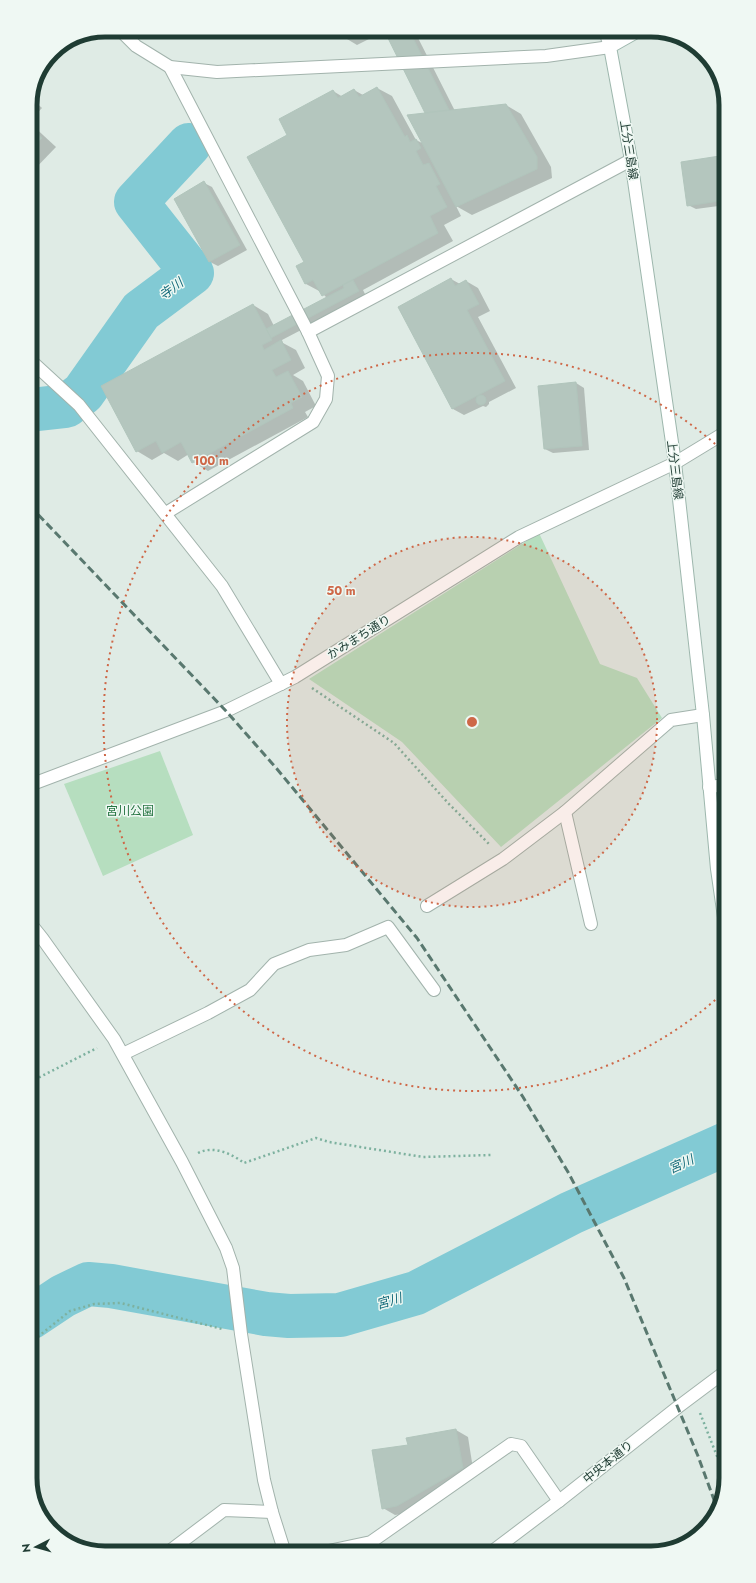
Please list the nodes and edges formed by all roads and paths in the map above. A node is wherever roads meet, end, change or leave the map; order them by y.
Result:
1 (127, 37) edge
2 (608, 37) edge
3 (627, 37) edge
4 (610, 46) junction
5 (170, 67) junction
6 (631, 160) junction
7 (308, 332) junction
8 (37, 366) edge
9 (719, 436) edge
10 (675, 463) junction
11 (166, 513) junction
12 (295, 677) junction
13 (281, 684) junction
14 (702, 715) junction
15 (37, 782) edge
16 (719, 786) edge
17 (709, 787) junction
18 (565, 812) junction
19 (502, 859) junction
20 (719, 883) edge
21 (427, 906) dead end
22 (591, 924) dead end
23 (37, 932) edge
24 (434, 990) dead end
25 (114, 1040) junction
26 (123, 1054) junction
27 (37, 1078) edge
28 (491, 1155) dead end
29 (182, 1162) junction
30 (241, 1334) junction
31 (37, 1337) edge
32 (719, 1376) edge
33 (693, 1395) junction
34 (719, 1461) edge
35 (559, 1502) junction
36 (272, 1512) junction
37 (176, 1546) edge
38 (283, 1546) edge
39 (352, 1546) edge
40 (499, 1546) edge

1 - 5 street
2 - 4 street, 上分三島線
3 - 4 street
4 - 5 street
4 - 6 street, 上分三島線
5 - 7 street
6 - 7 street
6 - 10 street, 上分三島線
7 - 11 street
8 - 11 street
9 - 10 street, かみまち通り
10 - 12 street, かみまち通り
10 - 14 street, 上分三島線
11 - 13 street
12 - 13 street, かみまち通り
12 - 19 path
13 - 15 street, かみまち通り
14 - 17 street, 上分三島線
14 - 18 street
16 - 17 street
17 - 20 street, 上分三島線
18 - 19 street
18 - 22 street
19 - 21 street
23 - 25 street
24 - 26 street
25 - 26 street
25 - 27 path
26 - 29 street
28 - 29 path
29 - 30 street
30 - 31 path
30 - 36 street
32 - 33 street, 中央本通り
33 - 34 path
33 - 35 street, 中央本通り
35 - 39 street
35 - 40 street, 中央本通り
36 - 37 street
36 - 38 street

